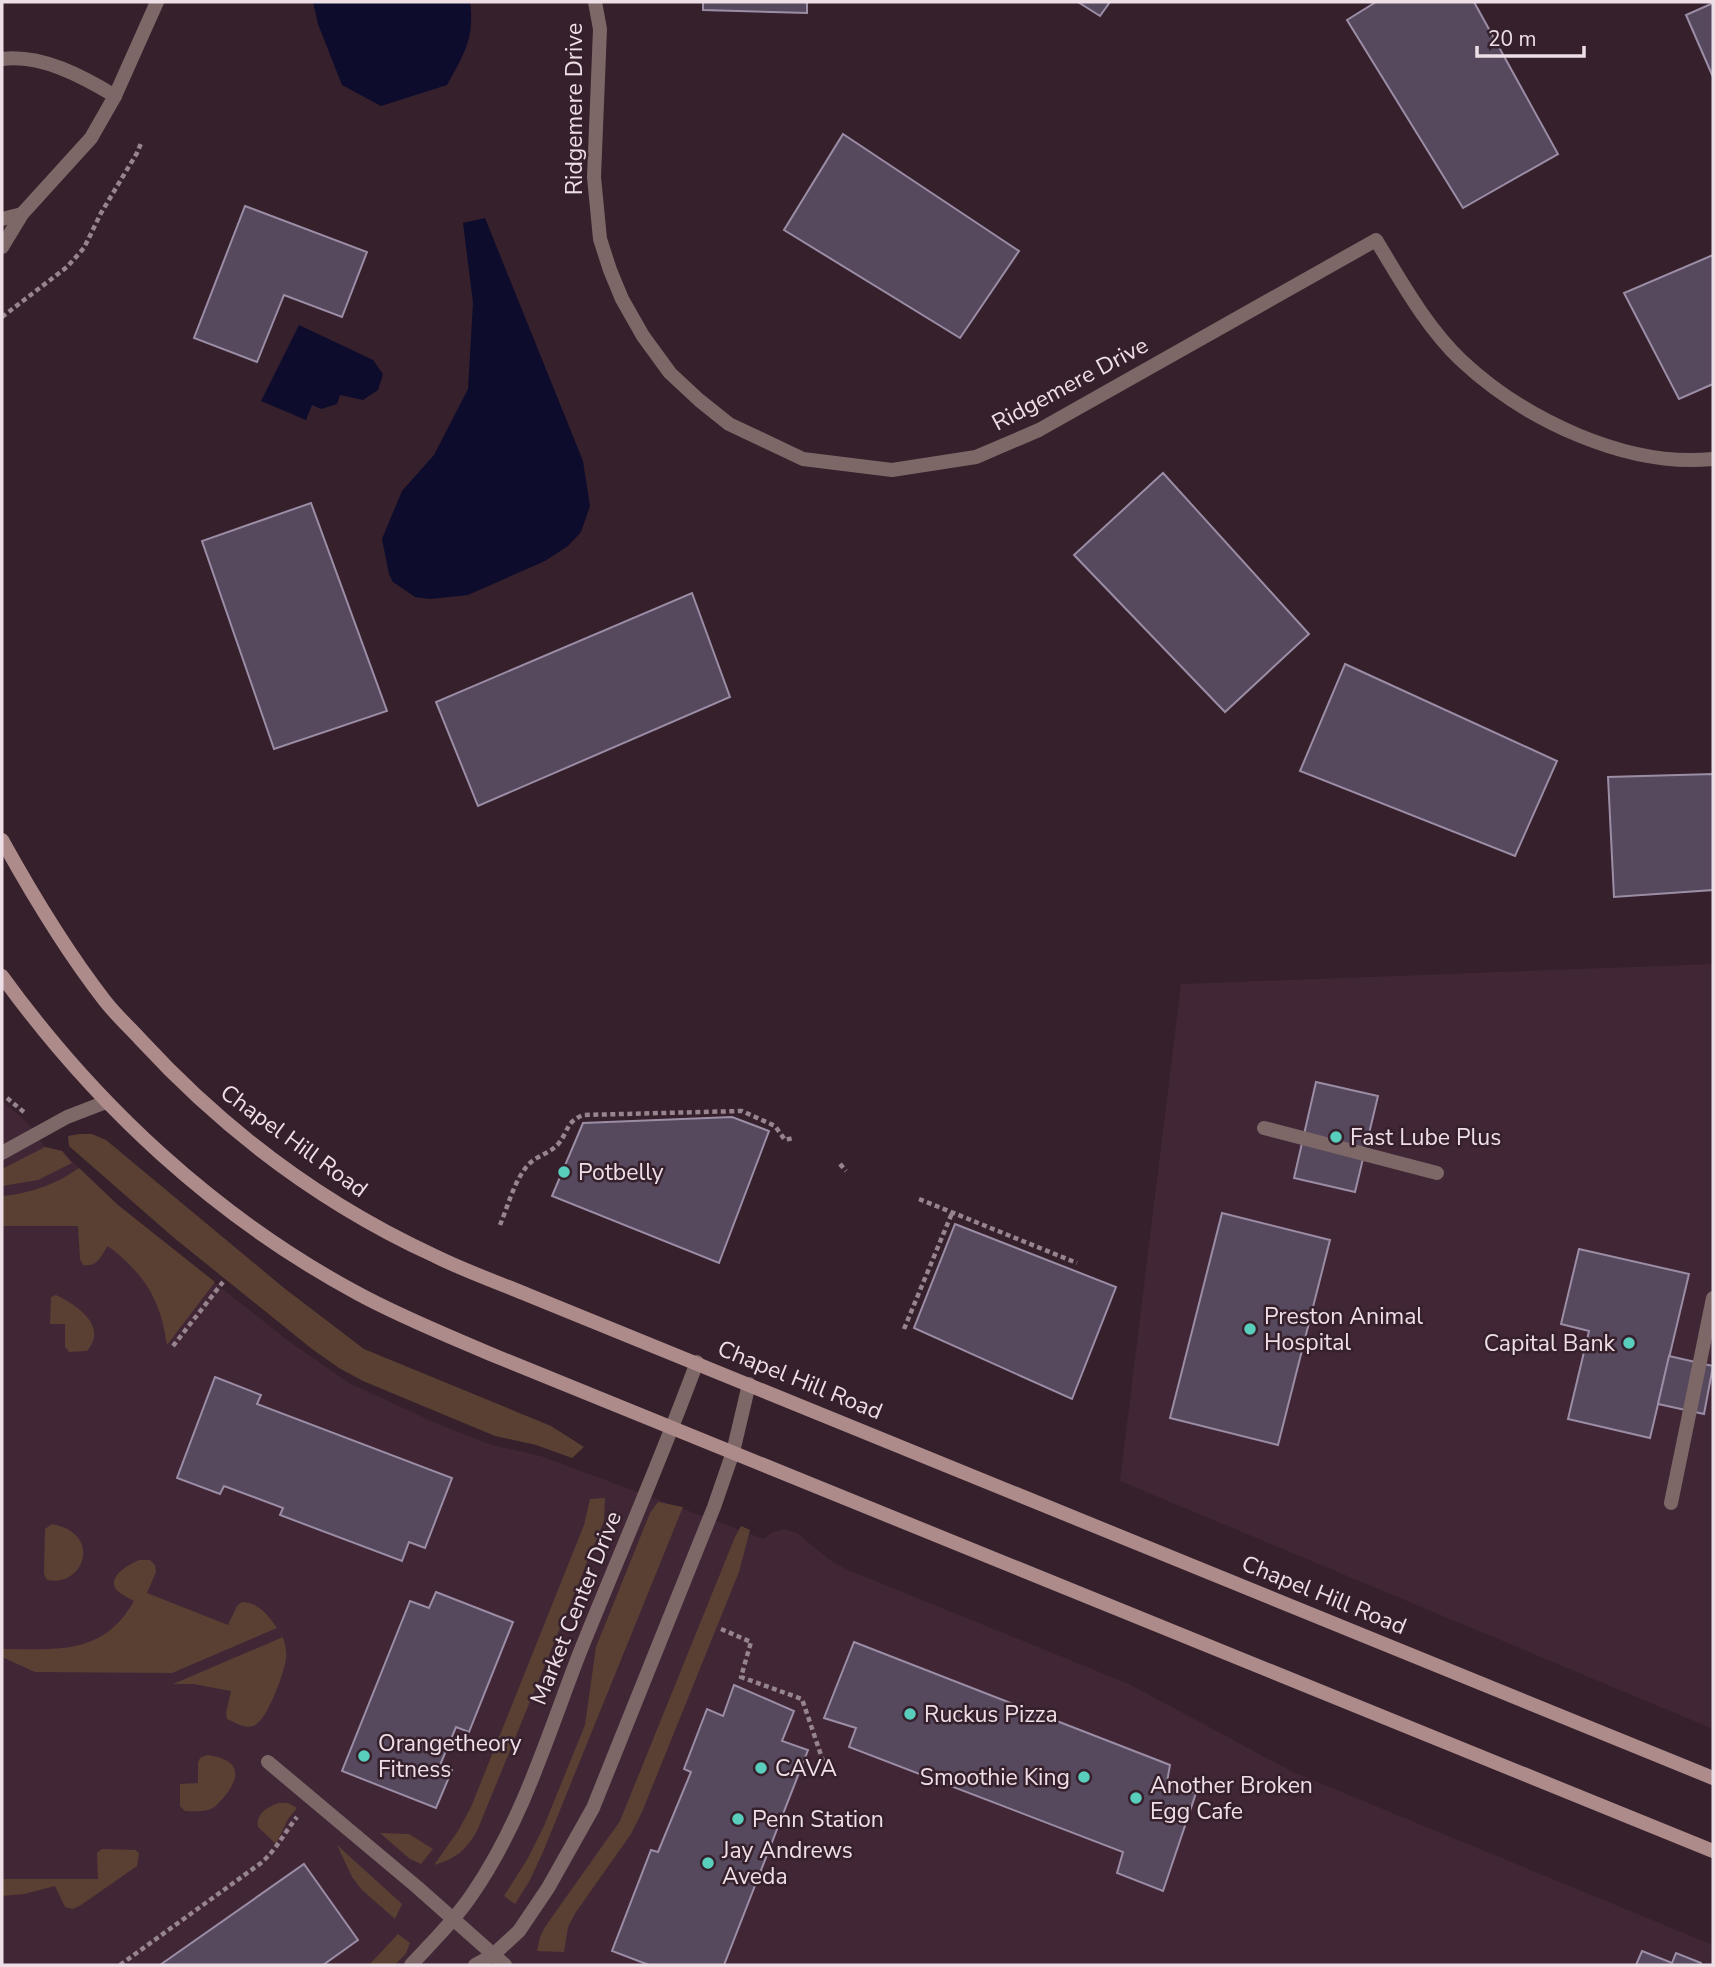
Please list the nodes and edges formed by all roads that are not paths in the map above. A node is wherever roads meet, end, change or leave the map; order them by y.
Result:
1 (157, 2) edge
2 (595, 2) edge
3 (2, 59) edge
4 (115, 96) junction
5 (22, 214) junction
6 (2, 219) edge
7 (2, 247) edge
8 (1713, 459) edge
9 (2, 840) edge
10 (2, 976) edge
11 (106, 1102) junction
12 (1264, 1128) dead end
13 (2, 1153) edge
14 (1437, 1173) dead end
15 (1713, 1298) edge
16 (697, 1363) junction
17 (749, 1384) junction
18 (673, 1427) junction
19 (733, 1452) junction
20 (1671, 1503) dead end
21 (268, 1762) dead end
22 (1713, 1778) edge
23 (1713, 1851) edge
24 (453, 1919) junction
25 (493, 1955) junction
26 (411, 1965) edge
27 (475, 1965) edge
28 (505, 1965) edge

1 - 4 street
2 - 8 street, Ridgemere Drive
3 - 4 street
4 - 5 street
5 - 6 street
5 - 7 street
9 - 16 main road, Chapel Hill Road
10 - 11 main road
11 - 13 street
11 - 18 main road
12 - 14 street
15 - 20 street
16 - 17 main road, Chapel Hill Road
16 - 18 street, Market Center Drive
17 - 19 street
17 - 22 main road, Chapel Hill Road
18 - 19 main road
18 - 24 street, Market Center Drive
19 - 23 main road
19 - 25 street
21 - 24 street
24 - 25 street
24 - 26 street, Market Center Drive
25 - 27 street
25 - 28 street

